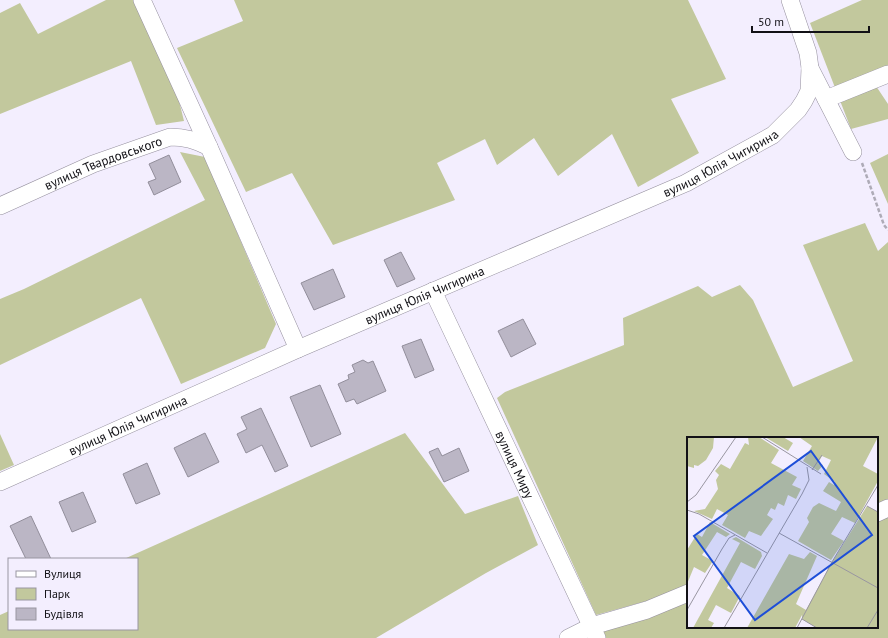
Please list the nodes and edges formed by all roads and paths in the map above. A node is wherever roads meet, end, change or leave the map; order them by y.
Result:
1 (142, 0) edge
2 (790, 0) edge
3 (810, 68) junction
4 (888, 74) edge
5 (826, 99) junction
6 (209, 147) junction
7 (854, 152) joint
8 (0, 206) edge
9 (888, 230) edge
10 (433, 291) junction
11 (298, 349) junction
12 (0, 482) edge
13 (888, 508) edge
14 (878, 513) edge
15 (687, 593) edge
16 (594, 632) edge
17 (568, 638) edge

1 - 6 street
2 - 3 street
3 - 5 street
3 - 10 street, вулиця Юлія Чигирина
4 - 5 street
5 - 7 street
6 - 8 street, вулиця Твардовського
6 - 11 street
7 - 9 path
10 - 11 street, вулиця Юлія Чигирина
10 - 16 street, вулиця Миру
11 - 12 street, вулиця Юлія Чигирина
13 - 14 street
15 - 16 street
16 - 17 street

